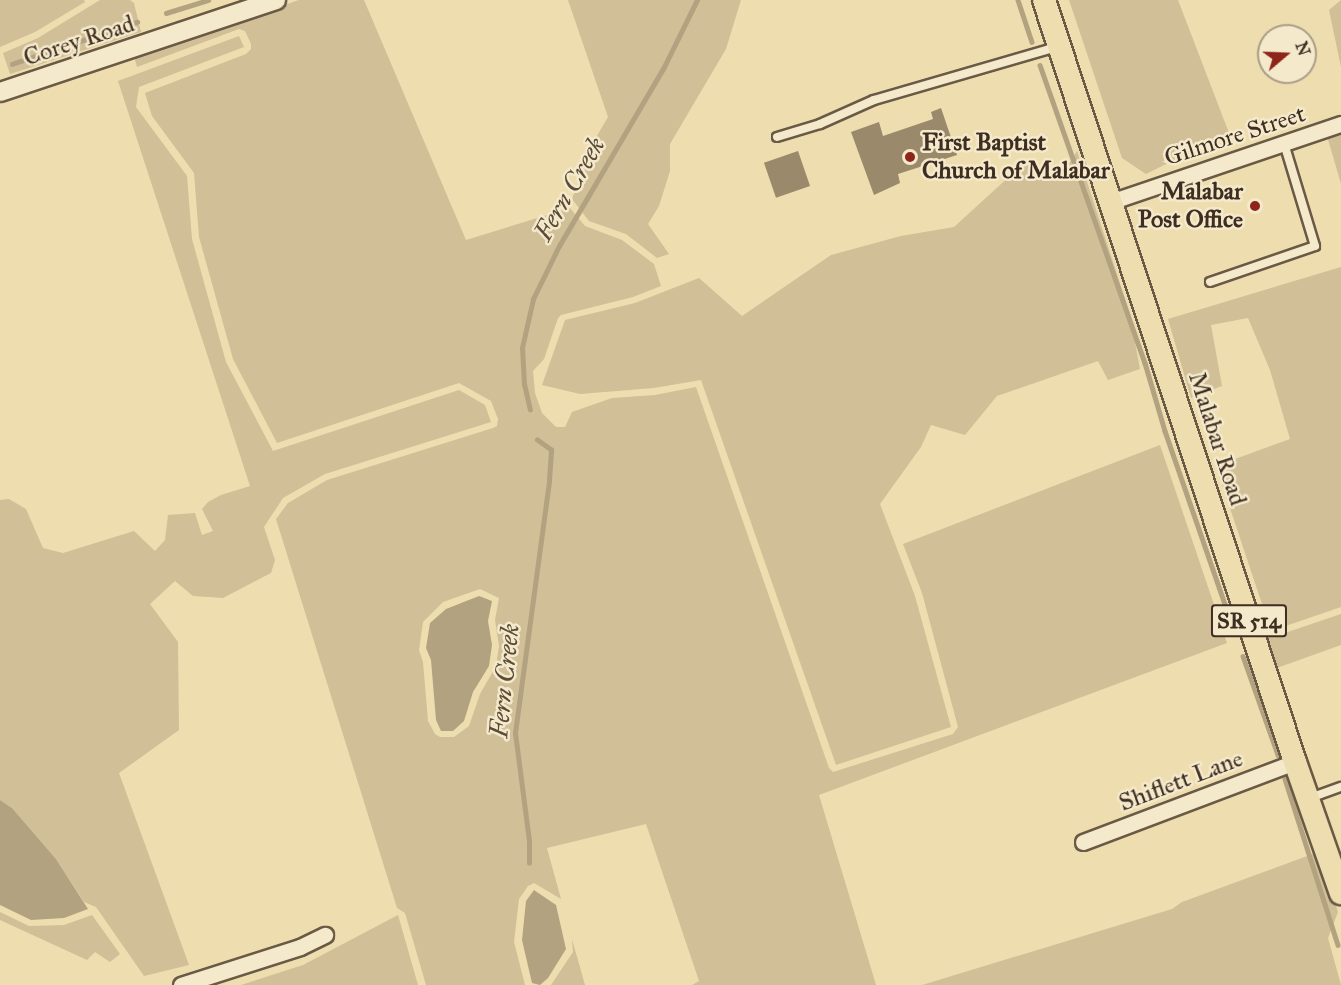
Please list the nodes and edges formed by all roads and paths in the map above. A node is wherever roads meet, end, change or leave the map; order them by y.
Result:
1 (276, 0) edge
2 (1044, 0) edge
3 (1059, 46) junction
4 (0, 92) edge
5 (1341, 124) edge
6 (777, 137) dead end
7 (1284, 143) junction
8 (1110, 202) junction
9 (1210, 282) dead end
10 (1295, 762) junction
11 (1341, 787) edge
12 (1308, 798) junction
13 (1083, 842) dead end
14 (1341, 893) edge
15 (325, 935) dead end
16 (182, 985) edge

1 - 4 street, Corey Road
2 - 3 main road, Malabar Road / SR 514
3 - 6 lane
3 - 8 main road, Malabar Road / SR 514
5 - 7 street, Gilmore Street
7 - 8 street, Gilmore Street
7 - 9 lane
8 - 10 main road, Malabar Road / SR 514
10 - 12 main road, Malabar Road / SR 514
10 - 13 street, Shiflett Lane
11 - 12 lane
12 - 14 main road, Malabar Road / SR 514
15 - 16 street

